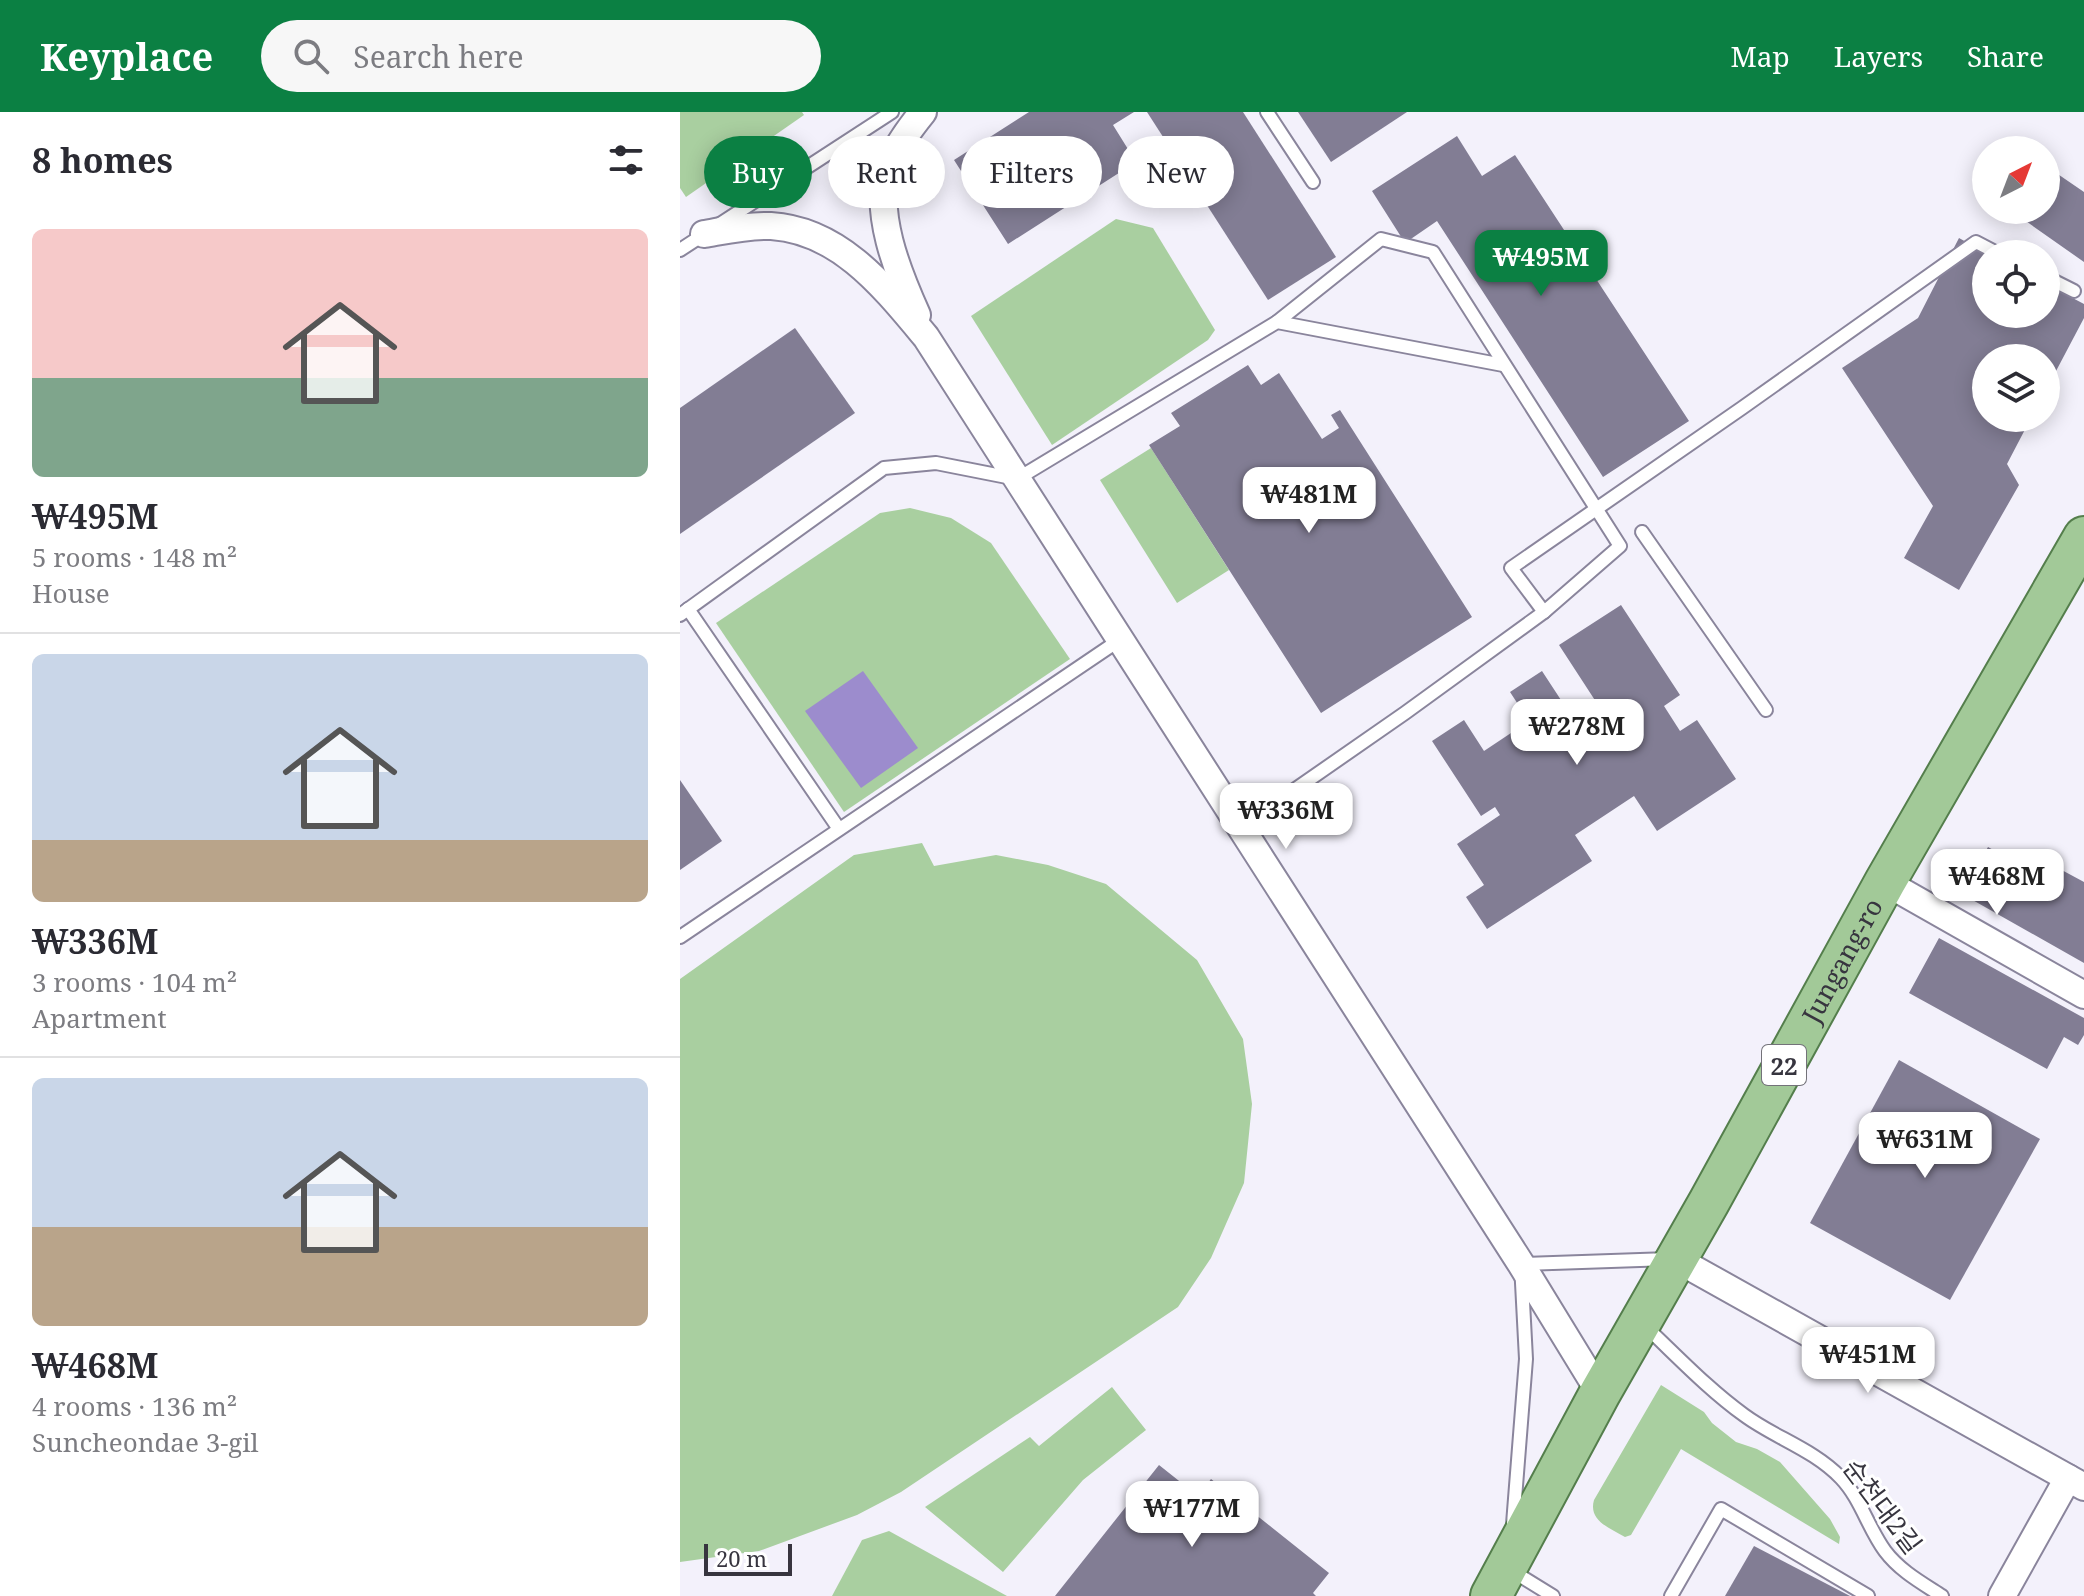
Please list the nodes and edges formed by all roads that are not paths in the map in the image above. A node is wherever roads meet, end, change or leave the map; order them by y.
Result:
1 (892, 112) edge
2 (923, 112) edge
3 (1267, 112) edge
4 (1313, 182) dead end
5 (704, 234) junction
6 (1972, 245) edge
7 (680, 250) edge
8 (2060, 284) edge
9 (2074, 291) dead end
10 (1277, 322) junction
11 (926, 337) junction
12 (1503, 365) junction
13 (1017, 479) junction
14 (1594, 509) junction
15 (1642, 532) dead end
16 (2084, 537) edge
17 (684, 612) edge
18 (1544, 612) junction
19 (1121, 639) junction
20 (1766, 710) dead end
21 (1241, 827) junction
22 (839, 829) junction
23 (1885, 882) junction
24 (680, 937) edge
25 (2084, 995) edge
26 (1676, 1259) junction
27 (1521, 1264) junction
28 (1641, 1322) junction
29 (1600, 1393) junction
30 (2076, 1482) edge
31 (1503, 1574) edge
32 (1553, 1596) edge
33 (1671, 1596) edge
34 (1868, 1596) edge
35 (1942, 1596) edge
36 (2002, 1596) edge

1 - 5 lane
2 - 11 street
3 - 4 lane
5 - 7 lane
5 - 11 street
6 - 14 lane
8 - 9 lane
10 - 12 lane
10 - 12 lane
10 - 13 lane
11 - 13 street
12 - 14 lane
13 - 17 lane
13 - 19 street
14 - 18 lane
14 - 18 lane
15 - 20 lane
16 - 23 main road, Jungang-ro / 22
17 - 22 lane
18 - 21 lane
19 - 21 street
19 - 22 lane
21 - 27 street
22 - 24 lane
23 - 25 street
23 - 26 main road, Jungang-ro / 22
26 - 27 lane
26 - 28 main road, Jungang-ro / 22
26 - 30 street
27 - 29 street
27 - 31 lane
28 - 29 main road, Jungang-ro / 22
28 - 35 lane, 순천대2길
29 - 31 main road, Jungang-ro / 22
30 - 36 street
31 - 32 lane
33 - 34 lane

